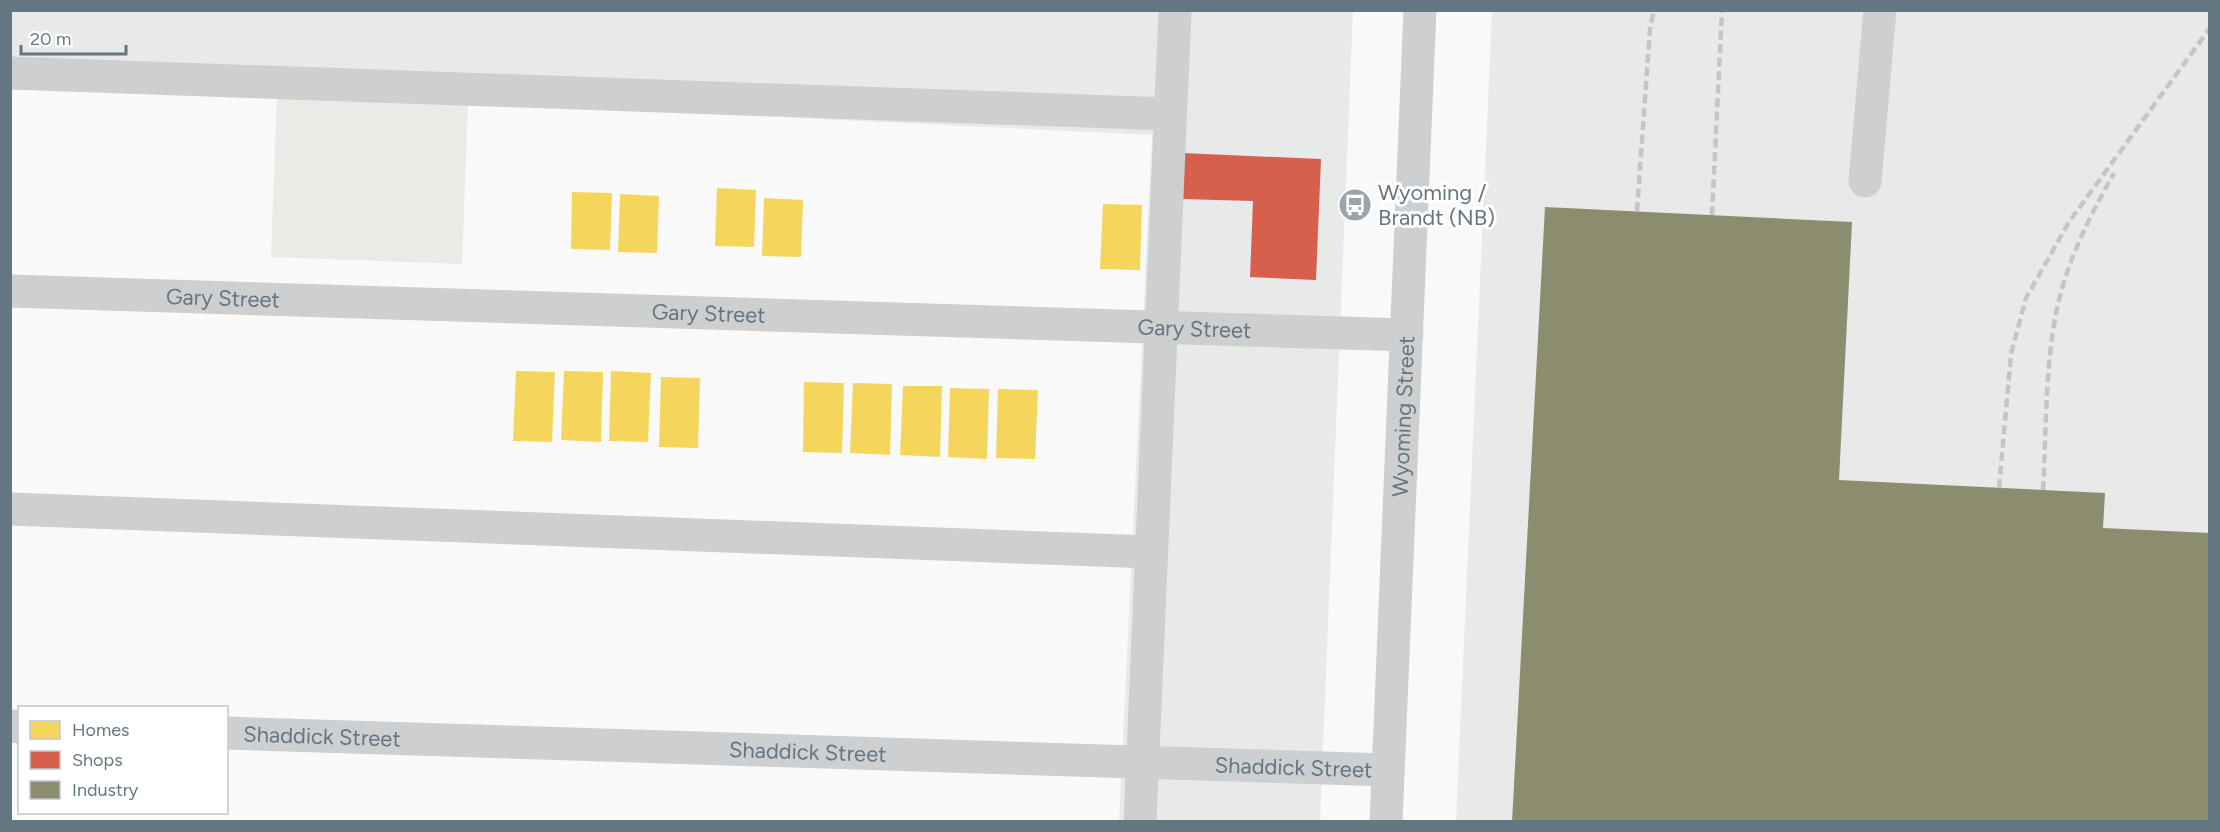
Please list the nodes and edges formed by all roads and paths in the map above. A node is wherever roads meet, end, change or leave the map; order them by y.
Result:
1 (1175, 10) edge
2 (1420, 10) edge
3 (1880, 10) edge
4 (10, 73) edge
5 (1170, 114) junction
6 (1865, 181) dead end
7 (10, 291) edge
8 (1160, 327) junction
9 (1407, 336) junction
10 (10, 509) edge
11 (1151, 552) junction
12 (228, 733) edge
13 (1143, 762) junction
14 (1388, 770) junction
15 (1140, 822) edge
16 (1386, 822) edge

1 - 5 street
2 - 9 street, Wyoming Street
3 - 6 street
4 - 5 street
5 - 8 street
7 - 8 street, Gary Street
8 - 9 street, Gary Street
8 - 11 street
9 - 14 street, Wyoming Street
10 - 11 street
11 - 13 street
12 - 13 street, Shaddick Street
13 - 14 street, Shaddick Street
13 - 15 street
14 - 16 street, Wyoming Street

